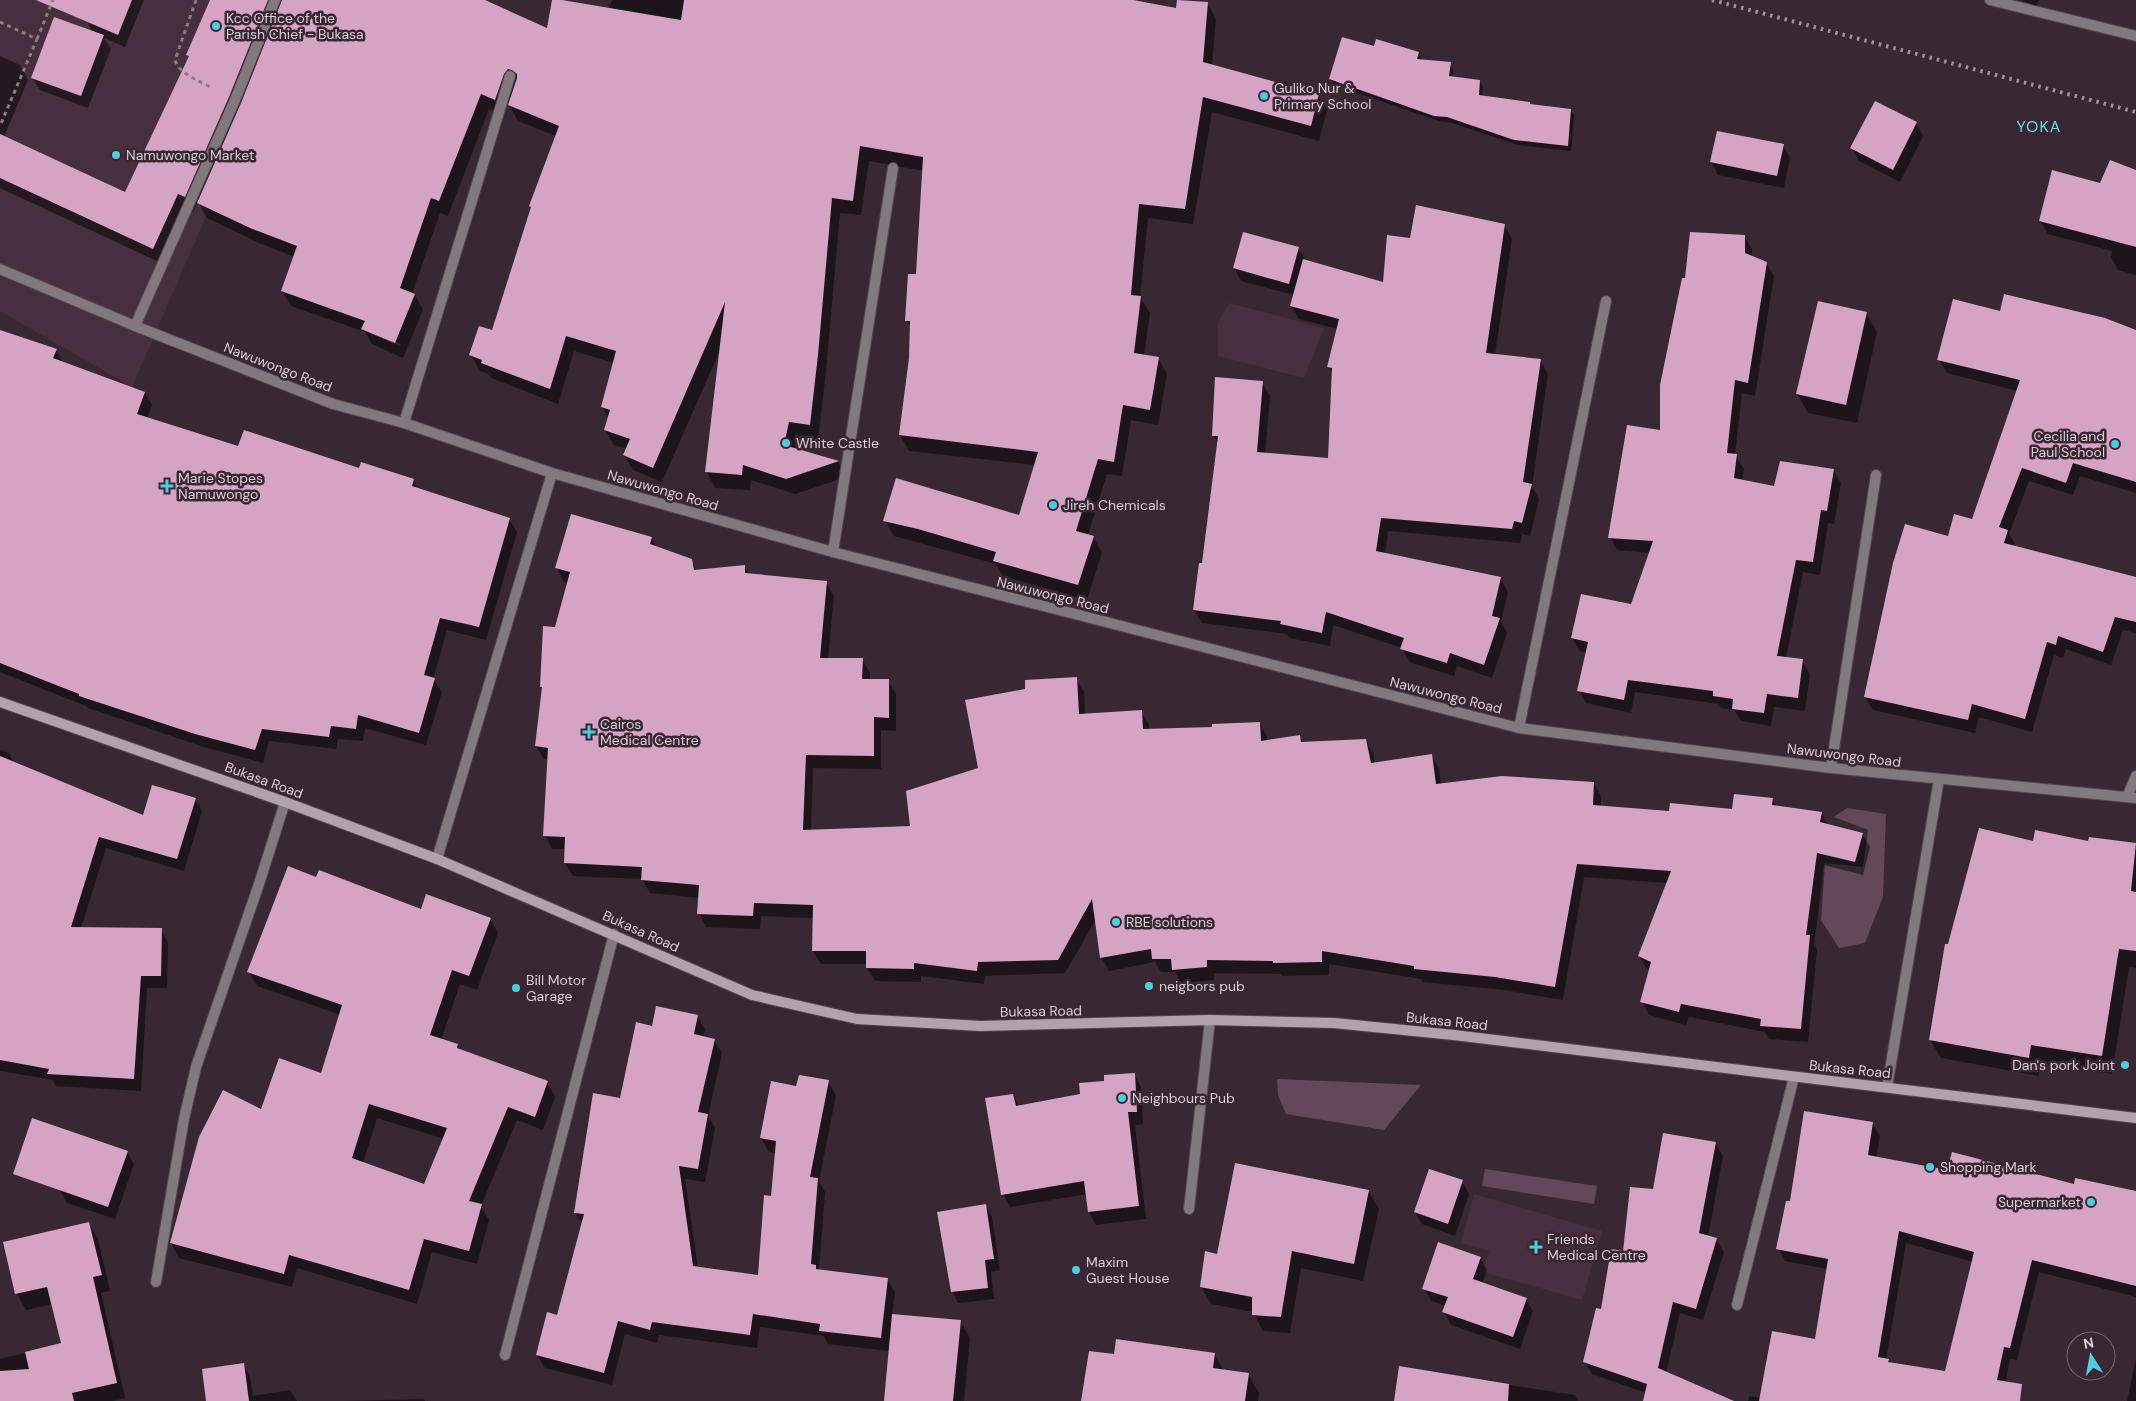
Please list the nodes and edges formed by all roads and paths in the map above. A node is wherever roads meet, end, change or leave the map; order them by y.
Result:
1 (52, 0) edge
2 (196, 0) edge
3 (275, 0) edge
4 (1990, 0) edge
5 (0, 22) edge
6 (2136, 36) edge
7 (37, 40) junction
8 (510, 76) dead end
9 (235, 100) junction
10 (0, 126) edge
11 (893, 168) dead end
12 (0, 269) edge
13 (1606, 301) dead end
14 (136, 326) junction
15 (404, 423) junction
16 (552, 473) junction
17 (1876, 474) dead end
18 (833, 552) junction
19 (0, 702) edge
20 (1519, 728) junction
21 (1831, 768) junction
22 (2136, 776) edge
23 (1939, 779) junction
24 (2132, 797) edge
25 (285, 802) junction
26 (437, 859) junction
27 (614, 934) junction
28 (1210, 1020) junction
29 (1794, 1077) junction
30 (1887, 1087) junction
31 (2136, 1118) edge
32 (1189, 1209) dead end
33 (156, 1282) dead end
34 (1737, 1304) dead end
35 (505, 1355) dead end

1 - 7 path
2 - 9 path
3 - 9 street
4 - 6 street
5 - 7 path
7 - 10 path
8 - 15 street
9 - 14 street
11 - 18 street
12 - 14 street, Nawuwongo Road
13 - 20 street
14 - 15 street, Nawuwongo Road
15 - 16 street, Nawuwongo Road
16 - 18 street, Nawuwongo Road
16 - 26 street
17 - 21 street
18 - 20 street, Nawuwongo Road
19 - 25 street, Bukasa Road
20 - 21 street, Nawuwongo Road
21 - 23 street, Nawuwongo Road
22 - 24 street
23 - 24 street, Nawuwongo Road
23 - 30 street
25 - 26 street, Bukasa Road
25 - 33 street
26 - 27 street, Bukasa Road
27 - 28 street, Bukasa Road
27 - 35 street
28 - 29 street, Bukasa Road
28 - 32 street
29 - 30 street, Bukasa Road
29 - 34 street
30 - 31 street, Bukasa Road

